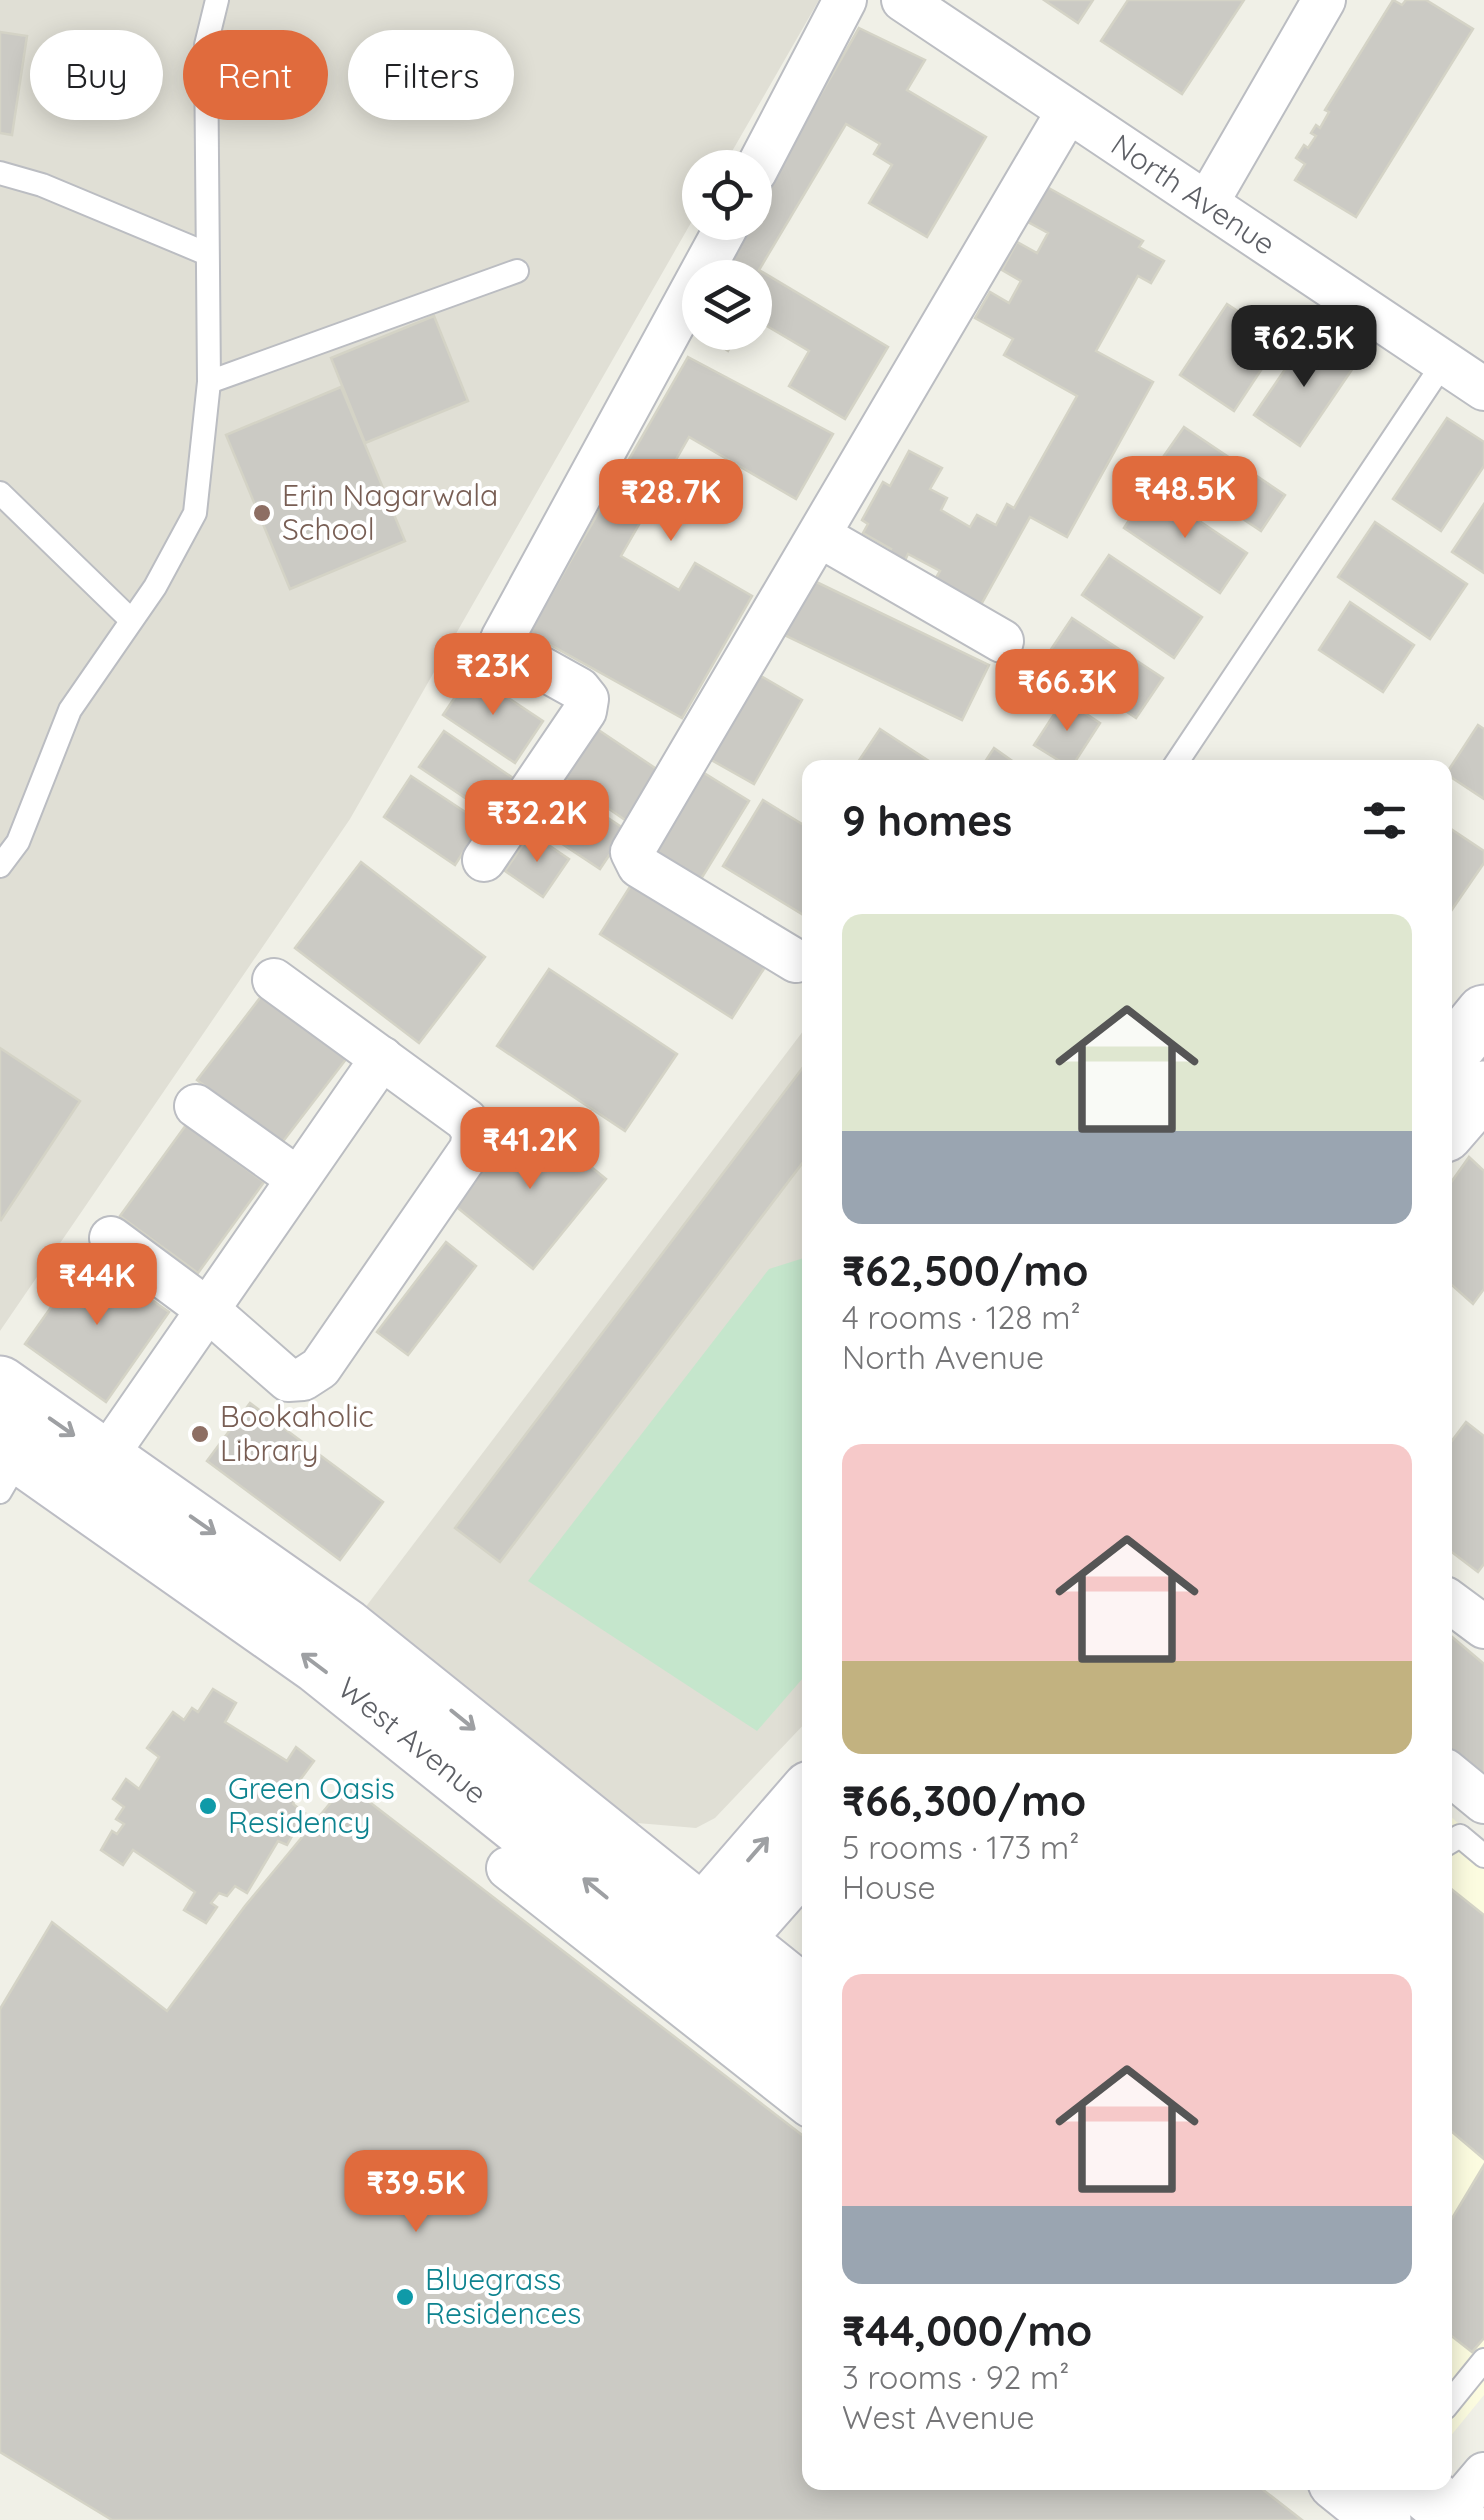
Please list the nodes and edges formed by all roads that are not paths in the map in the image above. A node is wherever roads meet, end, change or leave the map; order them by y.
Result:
1 (216, 0) edge
2 (845, 0) edge
3 (903, 0) edge
4 (1324, 0) edge
5 (1068, 111) junction
6 (767, 150) edge
7 (0, 173) edge
8 (1207, 204) junction
9 (719, 240) edge
10 (205, 254) junction
11 (517, 270) dead end
12 (1444, 362) junction
13 (209, 382) junction
14 (1484, 389) edge
15 (0, 493) edge
16 (820, 536) junction
17 (131, 620) junction
18 (1002, 642) dead end
19 (1178, 760) edge
20 (484, 860) dead end
21 (0, 866) edge
22 (796, 961) dead end
23 (274, 980) dead end
24 (1484, 1013) edge
25 (1452, 1053) edge
26 (382, 1058) junction
27 (1452, 1067) edge
28 (1484, 1088) edge
29 (196, 1106) dead end
30 (1452, 1126) edge
31 (296, 1178) junction
32 (111, 1238) dead end
33 (208, 1310) junction
34 (0, 1384) edge
35 (7, 1463) edge
36 (92, 1476) junction
37 (1452, 1603) edge
38 (1484, 1627) edge
39 (1452, 1776) edge
40 (802, 1801) edge
41 (1484, 1802) edge
42 (1452, 1841) edge
43 (1484, 1856) edge
44 (802, 1862) edge
45 (508, 1868) dead end
46 (704, 1944) junction
47 (787, 2038) edge
48 (802, 2082) edge
49 (1484, 2360) edge
50 (1452, 2399) edge
51 (1346, 2490) edge
52 (1383, 2520) edge

1 - 10 lane
2 - 6 street
3 - 5 street, North Avenue
4 - 8 street
5 - 8 street, North Avenue
5 - 16 street
7 - 10 lane
8 - 12 street, North Avenue
9 - 20 street
10 - 13 lane
11 - 13 lane
12 - 14 street, North Avenue
12 - 19 lane
13 - 17 lane
15 - 17 lane
16 - 18 street
16 - 22 street
17 - 21 lane
23 - 26 street
24 - 25 main road
26 - 31 street
26 - 33 street
27 - 28 street
28 - 30 main road
29 - 31 street
31 - 33 street
32 - 33 street
33 - 36 street
34 -> 36 main road, West Avenue
35 - 36 main road, West Avenue
36 - 46 main road, West Avenue
37 - 38 street
39 - 41 street
46 -> 40 main road
42 - 43 lane
44 - 46 main road
45 - 47 street
46 - 47 main road, West Avenue
47 - 48 street
49 - 50 lane
51 - 52 main road

